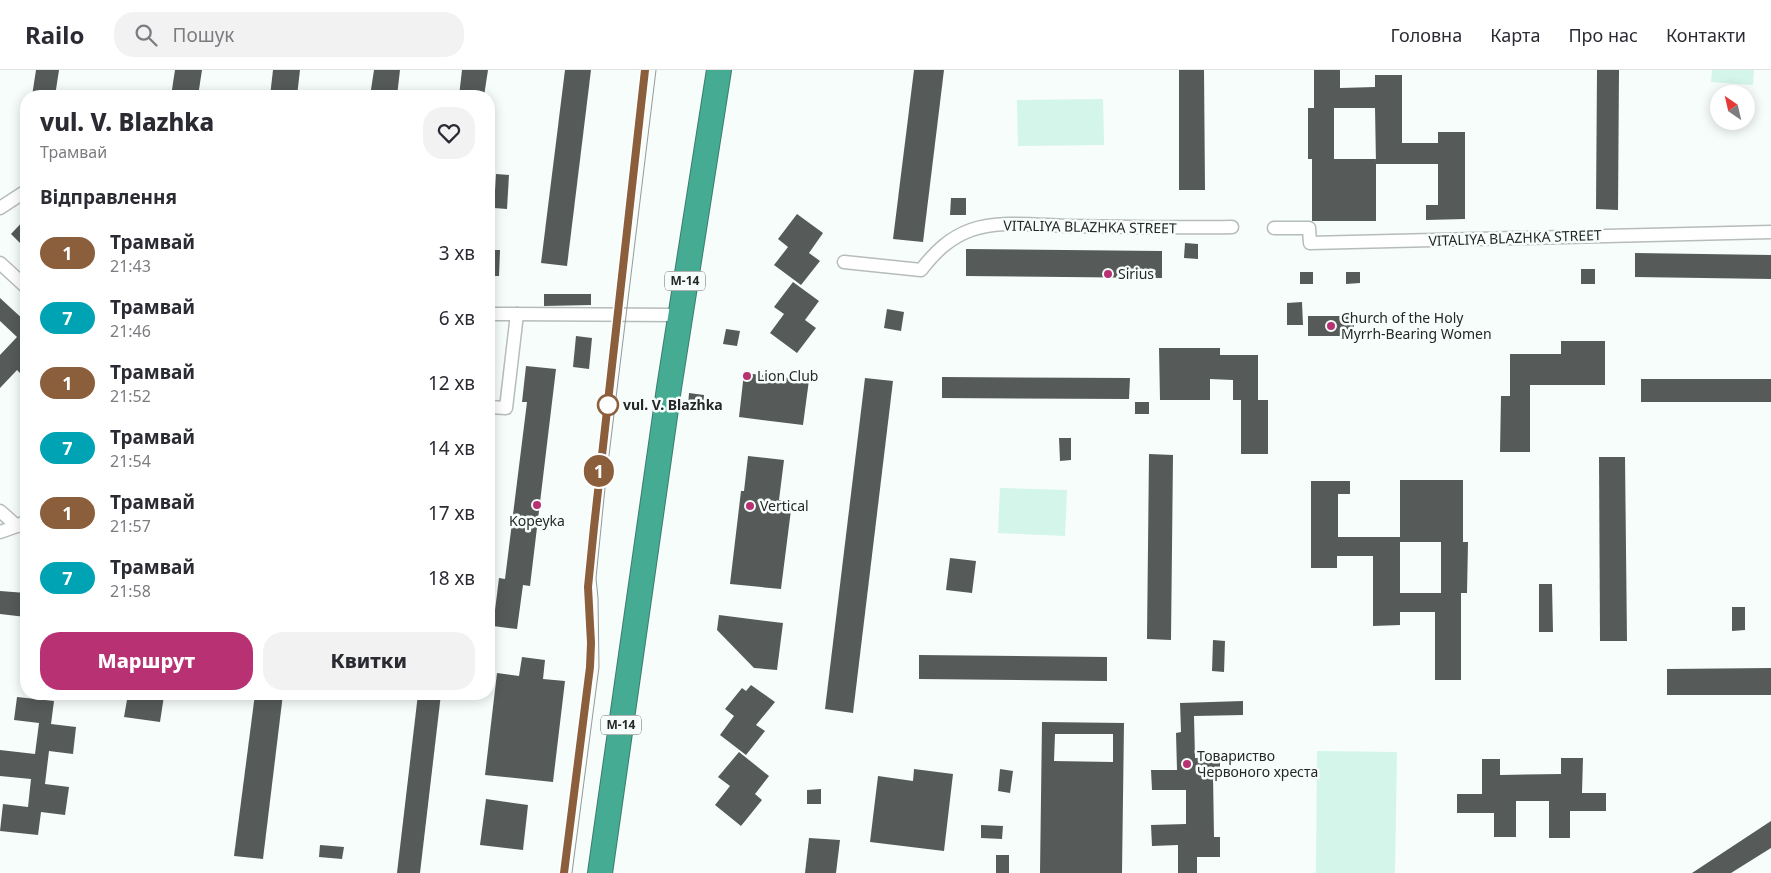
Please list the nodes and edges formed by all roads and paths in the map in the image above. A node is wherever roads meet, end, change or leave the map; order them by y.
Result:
1 (719, 70) edge
2 (20, 195) edge
3 (0, 208) edge
4 (1232, 227) dead end
5 (1274, 228) dead end
6 (1771, 232) edge
7 (844, 262) dead end
8 (0, 263) edge
9 (20, 281) edge
10 (495, 314) edge
11 (517, 314) junction
12 (680, 315) junction
13 (495, 407) edge
14 (0, 511) edge
15 (20, 522) edge
16 (20, 524) edge
17 (0, 532) edge
18 (600, 873) edge

1 - 12 highway, М-14
2 - 3 street
4 - 7 street, VITALIYA BLAZHKA STREET
5 - 6 street, VITALIYA BLAZHKA STREET
8 - 9 street
10 - 11 street
11 - 12 street
11 - 13 street
12 - 18 highway, М-14
14 - 15 street
16 - 17 street

